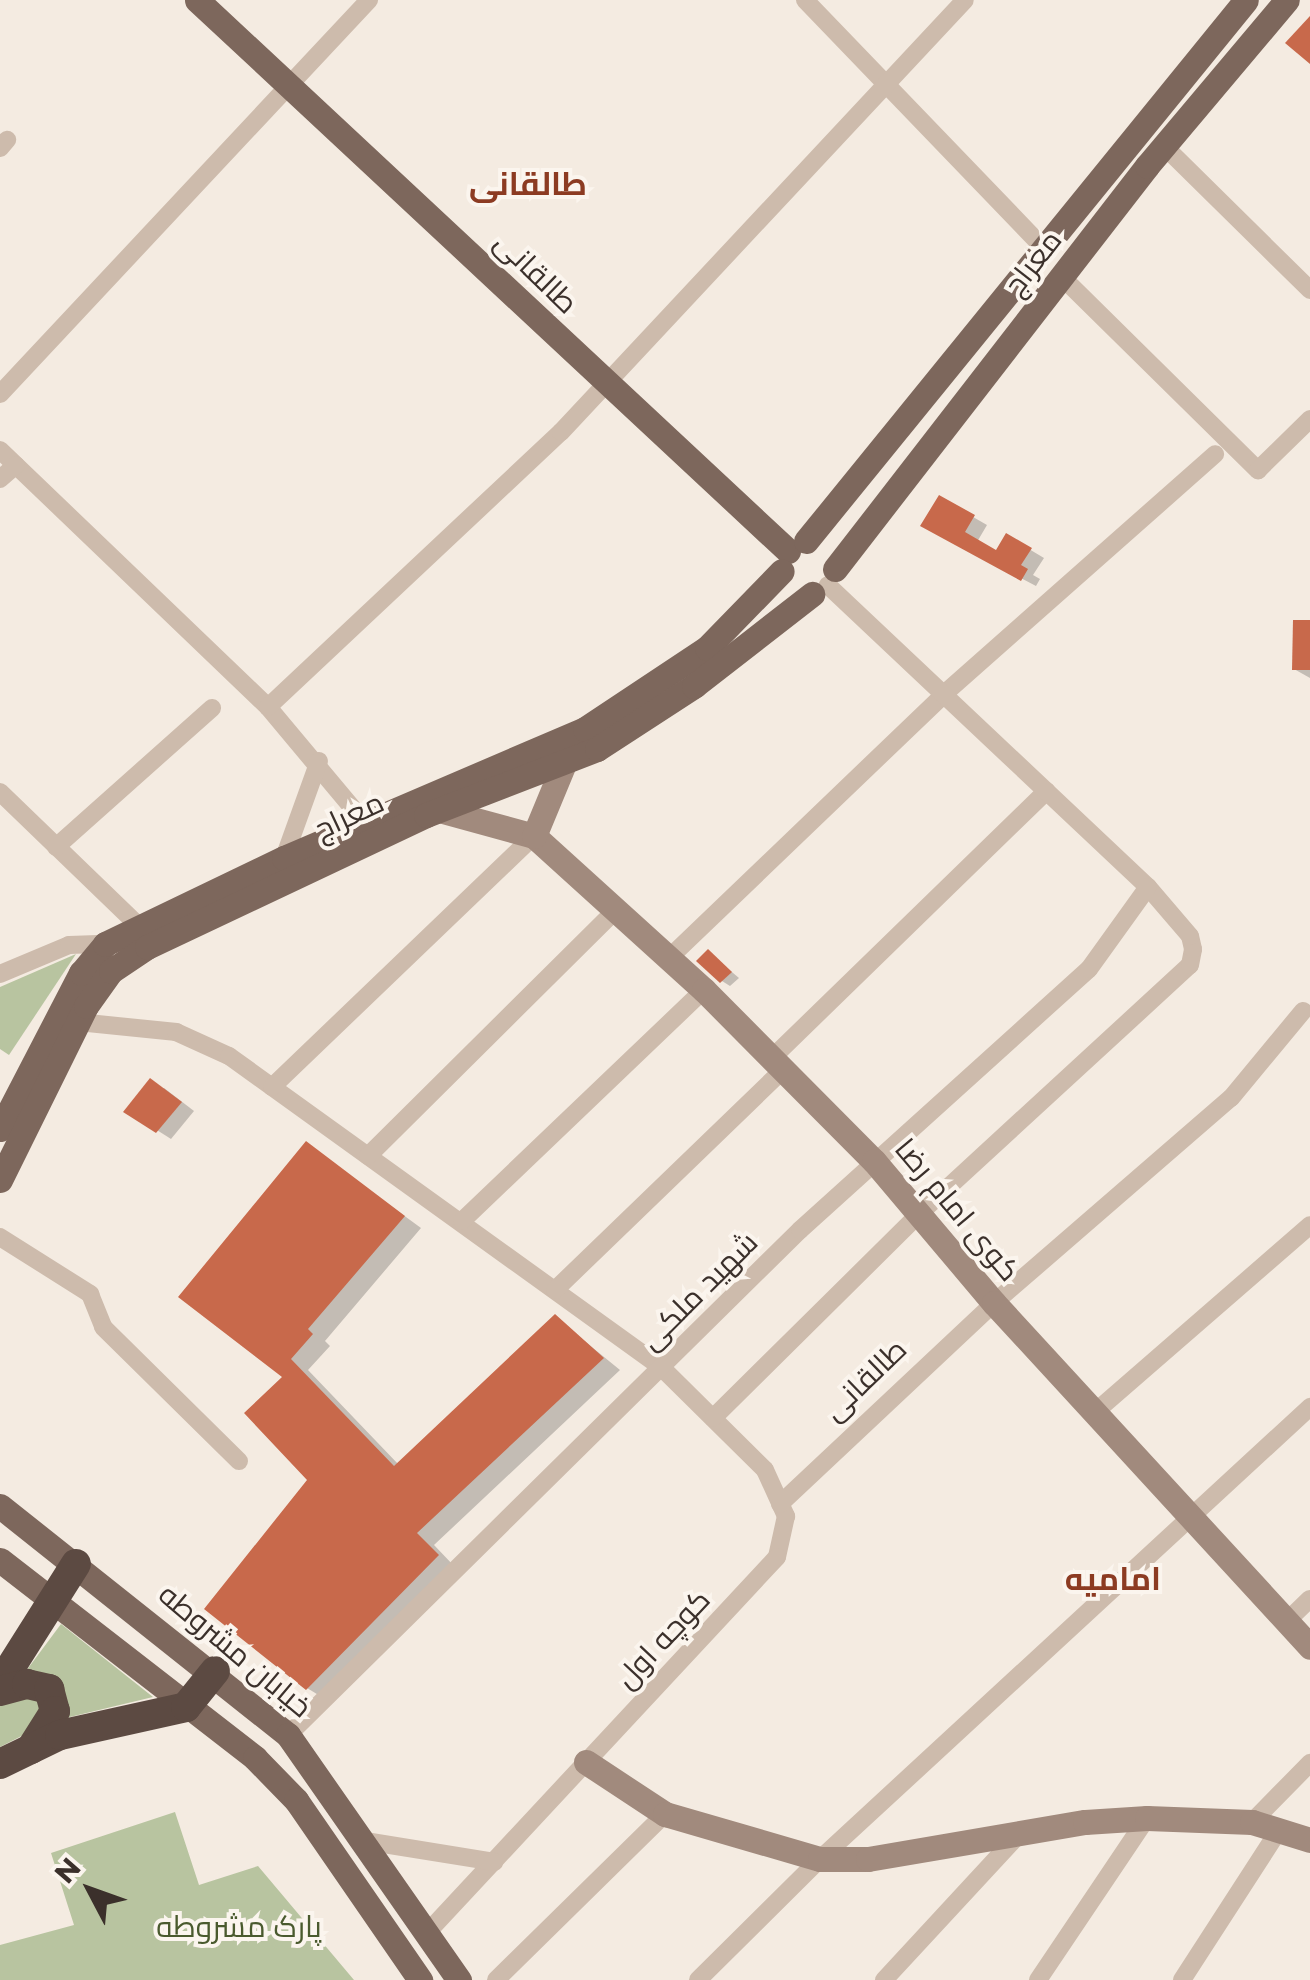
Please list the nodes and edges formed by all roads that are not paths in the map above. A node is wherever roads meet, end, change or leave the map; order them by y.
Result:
1 (197, 0) edge
2 (369, 0) edge
3 (805, 0) edge
4 (965, 0) edge
5 (1246, 0) edge
6 (1287, 0) edge
7 (288, 84) junction
8 (886, 84) junction
9 (1164, 146) junction
10 (1044, 248) junction
11 (1063, 278) junction
12 (1310, 290) edge
13 (607, 384) junction
14 (0, 394) edge
15 (1310, 419) edge
16 (0, 450) edge
17 (1215, 454) dead end
18 (16, 465) junction
19 (0, 479) edge
20 (792, 554) junction
21 (825, 583) junction
22 (944, 694) junction
23 (268, 707) junction
24 (212, 708) dead end
25 (319, 761) junction
26 (565, 761) junction
27 (0, 792) edge
28 (1047, 792) junction
29 (439, 810) junction
30 (365, 823) junction
31 (534, 836) junction
32 (56, 846) junction
33 (284, 858) junction
34 (1148, 887) junction
35 (615, 912) junction
36 (139, 926) junction
37 (105, 944) junction
38 (668, 959) junction
39 (0, 974) edge
40 (704, 990) junction
41 (1304, 1012) dead end
42 (78, 1022) junction
43 (777, 1064) junction
44 (272, 1086) junction
45 (0, 1129) edge
46 (368, 1156) junction
47 (874, 1161) junction
48 (0, 1180) edge
49 (918, 1214) junction
50 (462, 1221) junction
51 (1310, 1225) edge
52 (0, 1237) edge
53 (554, 1290) junction
54 (994, 1303) junction
55 (661, 1367) junction
56 (1310, 1407) edge
57 (1094, 1412) junction
58 (713, 1418) junction
59 (239, 1461) dead end
60 (780, 1504) junction
61 (0, 1506) edge
62 (1189, 1516) junction
63 (0, 1560) edge
64 (76, 1564) junction
65 (1310, 1598) edge
66 (55, 1603) junction
67 (1286, 1622) junction
68 (1310, 1647) edge
69 (215, 1671) junction
70 (0, 1687) edge
71 (186, 1707) junction
72 (288, 1735) junction
73 (31, 1749) junction
74 (586, 1762) junction
75 (1310, 1763) edge
76 (0, 1764) edge
77 (665, 1814) junction
78 (1147, 1818) junction
79 (1252, 1822) junction
80 (1280, 1830) junction
81 (1021, 1832) junction
82 (1310, 1840) edge
83 (365, 1841) junction
84 (820, 1858) junction
85 (494, 1862) junction
86 (427, 1933) junction
87 (420, 1980) edge
88 (459, 1980) edge
89 (496, 1980) edge
90 (698, 1980) edge
91 (884, 1980) edge
92 (1038, 1980) edge
93 (1182, 1980) edge

1 - 7 main road, طالقانی
2 - 7 street
3 - 8 street
4 - 8 street
5 - 10 main road, معراج
6 - 9 main road, معراج
7 - 13 main road, طالقانی
7 - 14 street
8 - 10 street
8 - 13 street
9 - 11 main road, معراج
9 - 12 street
10 - 20 main road, معراج
11 - 15 street
11 - 21 main road, معراج
13 - 20 main road, طالقانی
13 - 23 street
16 - 18 street
17 - 22 street
18 - 19 street
18 - 23 street
20 - 21 main road
20 - 21 main road
20 - 30 main road, معراج
21 - 22 street
21 - 26 main road, معراج
22 - 28 street
22 - 38 street
23 - 25 street
24 - 32 street
25 - 30 street
25 - 33 street
26 - 29 main road, معراج
26 - 31 street
27 - 32 street
28 - 34 street
28 - 43 street
29 - 31 street
29 - 42 main road, معراج
30 - 33 main road, معراج
31 - 35 street, کوی امام رضا
31 - 44 street
32 - 36 street
33 - 36 main road, معراج
34 - 47 street, شهید ملکی
34 - 49 street
35 - 38 street, کوی امام رضا
35 - 46 street
36 - 37 main road, معراج
37 - 39 street
37 - 45 main road, معراج
38 - 40 street, کوی امام رضا
40 - 43 street, کوی امام رضا
40 - 50 street
41 - 54 street, طالقانی
42 - 44 street
42 - 48 main road, معراج
43 - 47 street, کوی امام رضا
43 - 53 street
44 - 46 street
46 - 50 street
47 - 49 street, کوی امام رضا
47 - 55 street, شهید ملکی
49 - 54 street, کوی امام رضا
49 - 58 street
50 - 53 street
51 - 57 street
52 - 59 street
53 - 55 street
54 - 57 street, کوی امام رضا
54 - 60 street, طالقانی
55 - 58 street
55 - 72 street, شهید ملکی
56 - 62 street
57 - 62 street, کوی امام رضا
58 - 60 street
60 - 74 street, کوچه اول
61 - 64 main road, خیابان مشروطه
62 - 67 street, کوی امام رضا
62 - 84 street
63 - 66 main road
64 - 66 highway
64 - 69 main road, خیابان مشروطه
65 - 67 street
66 - 70 highway
66 - 71 main road
67 - 68 street, کوی امام رضا
69 - 71 highway
69 - 72 main road, خیابان مشروطه
70 - 73 highway
71 - 73 highway
71 - 87 main road
72 - 83 main road, خیابان مشروطه
73 - 76 highway
74 - 77 street
74 - 85 street, کوچه اول
75 - 79 street
77 - 84 street
77 - 89 street
78 - 79 street
78 - 81 street
78 - 92 street
79 - 80 street
80 - 82 street
80 - 93 street
81 - 84 street
81 - 91 street
83 - 85 street
83 - 86 main road, خیابان مشروطه
84 - 90 street
85 - 86 street, کوچه اول
86 - 88 main road, خیابان مشروطه

